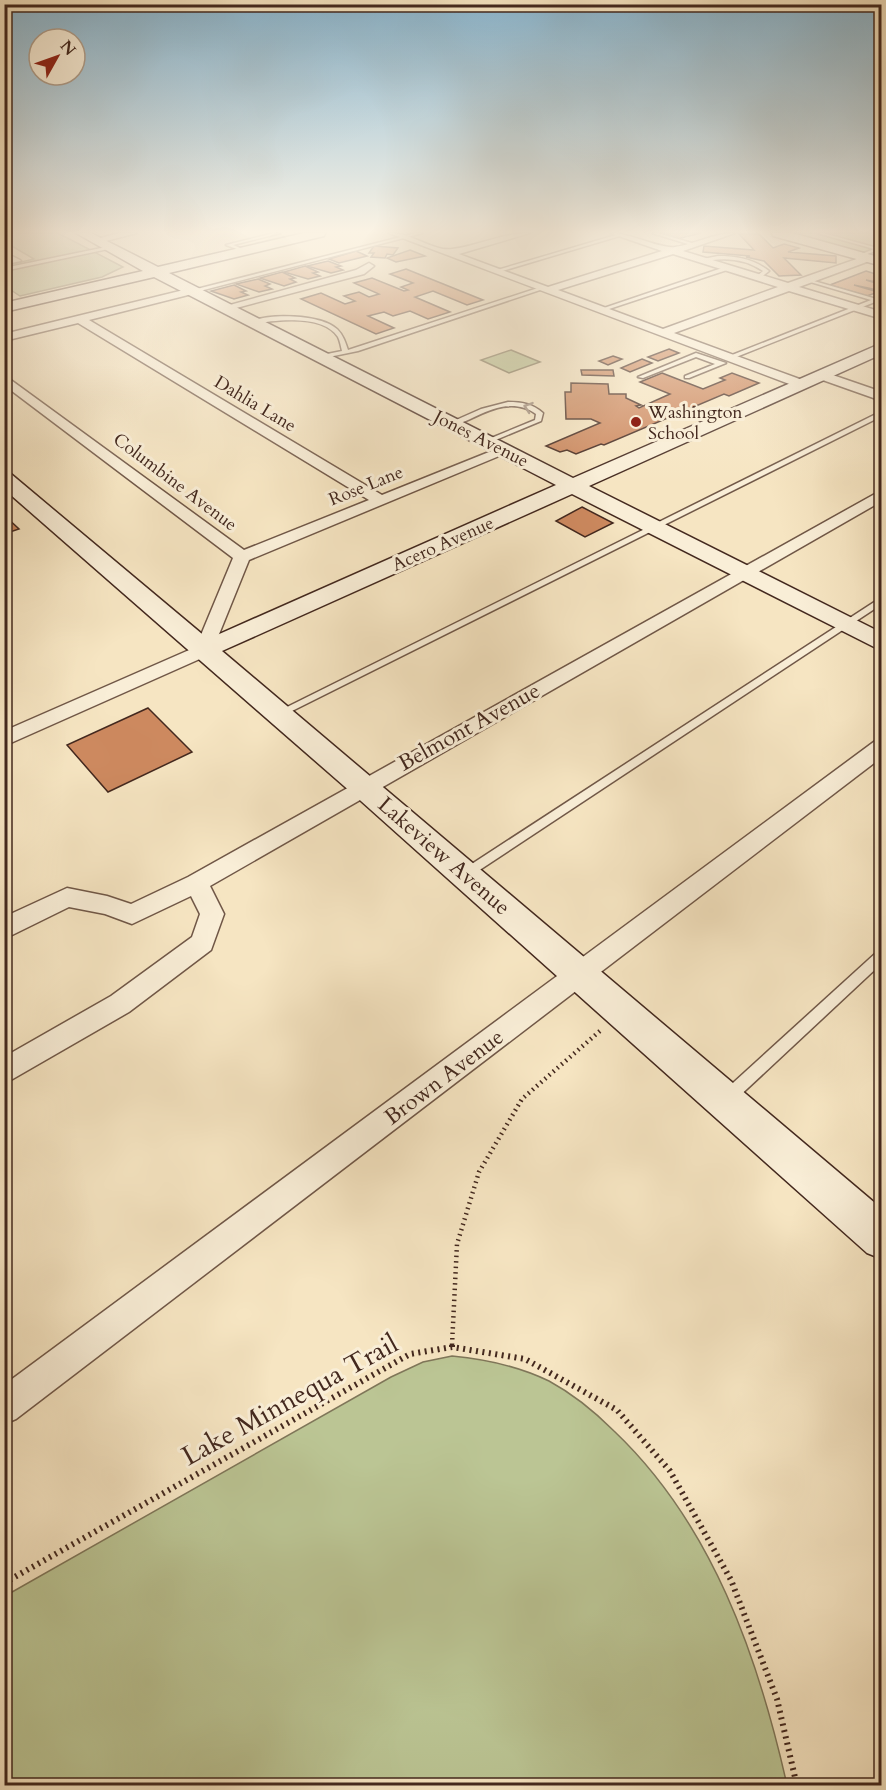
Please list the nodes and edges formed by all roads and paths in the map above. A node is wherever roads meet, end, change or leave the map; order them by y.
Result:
1 (89, 317) edge
2 (241, 317) edge
3 (460, 317) edge
4 (619, 317) edge
5 (708, 317) edge
6 (835, 317) edge
7 (79, 319) junction
8 (252, 322) junction
9 (663, 333) junction
10 (4, 338) edge
11 (882, 348) edge
12 (345, 350) junction
13 (319, 357) junction
14 (727, 360) junction
15 (821, 375) junction
16 (641, 377) dead end
17 (687, 377) dead end
18 (4, 379) edge
19 (800, 384) junction
20 (882, 397) edge
21 (882, 413) edge
22 (450, 424) junction
23 (486, 442) junction
24 (504, 451) junction
25 (4, 478) edge
26 (574, 486) junction
27 (882, 494) edge
28 (381, 501) junction
29 (651, 526) junction
30 (242, 557) junction
31 (742, 573) junction
32 (882, 600) edge
33 (844, 624) junction
34 (882, 643) edge
35 (204, 650) junction
36 (278, 714) junction
37 (4, 739) edge
38 (882, 746) edge
39 (363, 786) junction
40 (465, 874) junction
41 (196, 883) junction
42 (4, 928) edge
43 (882, 955) edge
44 (581, 975) junction
45 (623, 1012) junction
46 (4, 1072) edge
47 (725, 1101) junction
48 (882, 1238) edge
49 (452, 1347) junction
50 (4, 1407) edge
51 (4, 1583) edge
52 (796, 1785) edge

1 - 7 street
2 - 8 street, Jones Avenue
3 - 12 lane
4 - 9 street
5 - 9 street
6 - 14 lane
7 - 10 street
7 - 28 street, Dahlia Lane
8 - 12 lane
8 - 13 street, Jones Avenue
9 - 14 street
11 - 15 street, Acero Avenue
12 - 13 lane
13 - 22 street, Jones Avenue
14 - 16 lane
14 - 17 lane
14 - 19 street
15 - 19 street, Acero Avenue
15 - 20 street
18 - 30 street, Columbine Avenue
19 - 26 street, Acero Avenue
21 - 29 lane
22 - 23 street, Jones Avenue
23 -> 22 lane
23 - 24 street, Jones Avenue
24 - 26 street, Jones Avenue
24 - 28 street, Rose Lane
25 - 35 street, Lakeview Avenue
26 - 29 street, Jones Avenue
26 - 35 street, Acero Avenue
27 - 31 street, Belmont Avenue
28 - 30 street, Rose Lane
29 - 31 street, Jones Avenue
29 - 36 lane
30 - 35 street, Columbine Avenue
31 - 33 street, Jones Avenue
31 - 39 street, Belmont Avenue
32 - 33 lane
33 - 34 street, Jones Avenue
33 - 40 lane
35 - 36 street, Lakeview Avenue
35 - 37 street, Acero Avenue
36 - 39 street, Lakeview Avenue
38 - 44 street, Brown Avenue
39 - 40 street, Lakeview Avenue
39 - 41 street, Belmont Avenue
40 - 44 street, Lakeview Avenue
41 - 42 street, Belmont Avenue
41 - 46 street
43 - 47 lane
44 - 45 street, Lakeview Avenue
44 - 50 street, Brown Avenue
45 - 47 street, Lakeview Avenue
45 - 49 path
47 - 48 street, Lakeview Avenue
49 - 51 path, Lake Minnequa Trail
49 - 52 path, Lake Minnequa Trail

